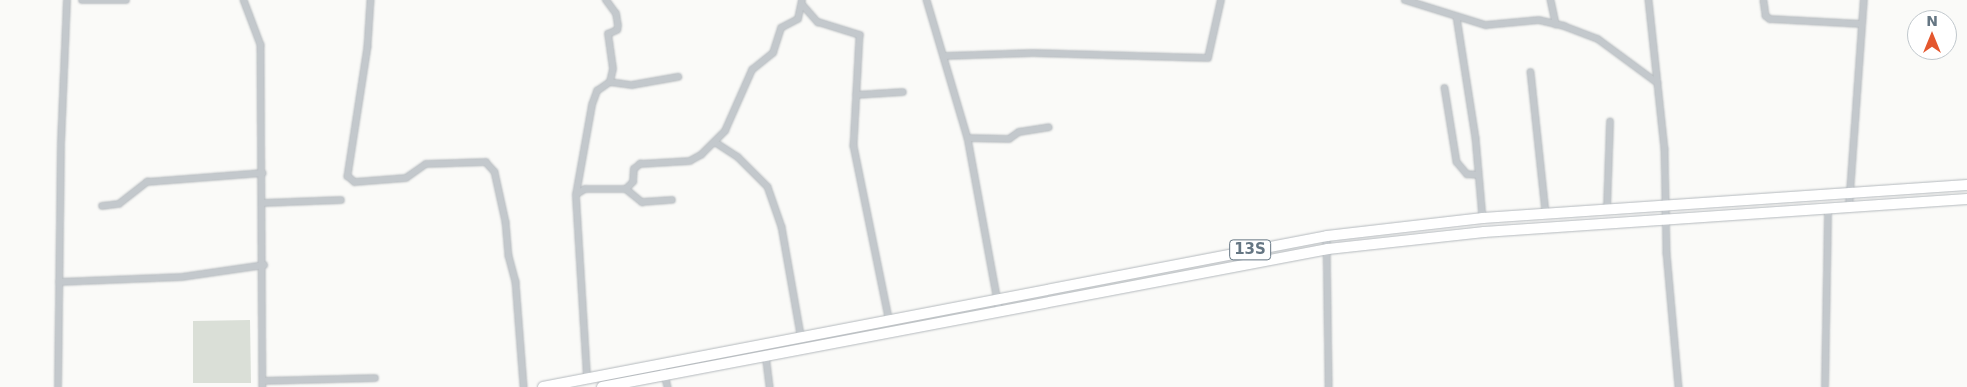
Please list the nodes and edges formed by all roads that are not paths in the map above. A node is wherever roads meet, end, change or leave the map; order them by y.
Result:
1 (68, 0) edge
2 (82, 0) edge
3 (126, 0) edge
4 (244, 0) edge
5 (371, 0) edge
6 (606, 0) edge
7 (927, 0) edge
8 (1221, 0) edge
9 (1405, 0) edge
10 (1551, 0) edge
11 (1649, 0) edge
12 (1864, 0) edge
13 (1411, 1) edge
14 (1764, 1) edge
15 (803, 2) edge
16 (1457, 17) junction
17 (1556, 24) junction
18 (1862, 24) junction
19 (946, 56) junction
20 (1531, 72) dead end
21 (678, 77) dead end
22 (610, 82) junction
23 (1658, 83) junction
24 (1445, 88) dead end
25 (903, 92) dead end
26 (856, 95) junction
27 (1610, 122) dead end
28 (1049, 127) dead end
29 (968, 138) junction
30 (714, 142) junction
31 (263, 173) junction
32 (1478, 175) junction
33 (1967, 185) edge
34 (626, 190) junction
35 (1848, 193) junction
36 (576, 195) junction
37 (1967, 199) edge
38 (341, 200) dead end
39 (672, 200) dead end
40 (263, 204) junction
41 (1666, 205) junction
42 (102, 206) dead end
43 (1849, 207) junction
44 (1607, 209) junction
45 (1828, 209) junction
46 (1546, 213) junction
47 (1482, 218) junction
48 (1456, 220) junction
49 (1666, 220) junction
50 (1456, 234) junction
51 (1327, 236) junction
52 (1328, 249) junction
53 (264, 265) junction
54 (59, 282) junction
55 (997, 298) junction
56 (1000, 313) junction
57 (889, 318) junction
58 (801, 335) junction
59 (766, 354) junction
60 (662, 363) junction
61 (665, 376) junction
62 (587, 377) junction
63 (375, 378) dead end
64 (263, 384) edge
65 (555, 386) edge
66 (58, 387) edge
67 (524, 387) edge
68 (543, 387) edge
69 (602, 387) edge
70 (668, 387) edge
71 (770, 387) edge
72 (1329, 387) edge
73 (1679, 387) edge
74 (1825, 387) edge

1 - 54 street
2 - 3 street
4 - 31 street
5 - 67 street
6 - 22 street
7 - 19 street
8 - 19 street
9 - 13 street
10 - 17 street
11 - 23 street
12 - 18 street
13 - 16 street
14 - 18 street
15 - 26 street
15 - 30 street
16 - 17 street
16 - 32 street
17 - 23 street
18 - 35 street
19 - 29 street
20 - 46 street
21 - 22 street
22 - 36 street
23 - 41 street
24 - 32 street
25 - 26 street
26 - 57 street
27 - 44 street
28 - 29 street
29 - 55 street
30 - 34 street
30 - 58 street
31 - 40 street
31 - 42 street
32 - 47 street
33 - 35 highway, 13S
34 - 36 street
34 - 39 street
35 - 41 highway, 13S
35 - 43 street
36 - 62 street
37 - 43 highway, 13S
38 - 40 street
40 - 53 street
41 - 44 highway, 13S
41 - 49 street
43 - 45 highway, 13S
44 - 46 highway, 13S
45 - 49 highway, 13S
45 - 74 street
46 - 47 highway, 13S
47 - 48 highway, 13S
48 - 50 highway
48 - 51 highway, 13S
49 - 50 highway, 13S
49 - 73 street
50 - 52 highway, 13S
51 - 52 street
51 - 55 highway, 13S
52 - 56 highway, 13S
52 - 72 street
53 - 54 street
53 - 64 street
54 - 66 street
55 - 56 street
55 - 57 highway, 13S
56 - 59 highway, 13S
57 - 58 highway, 13S
58 - 60 highway, 13S
59 - 61 highway, 13S
59 - 71 street
60 - 61 street
60 - 62 highway, 13S
61 - 69 highway, 13S
61 - 70 street
62 - 65 highway, 13S
63 - 64 street
65 - 68 highway, 13S

